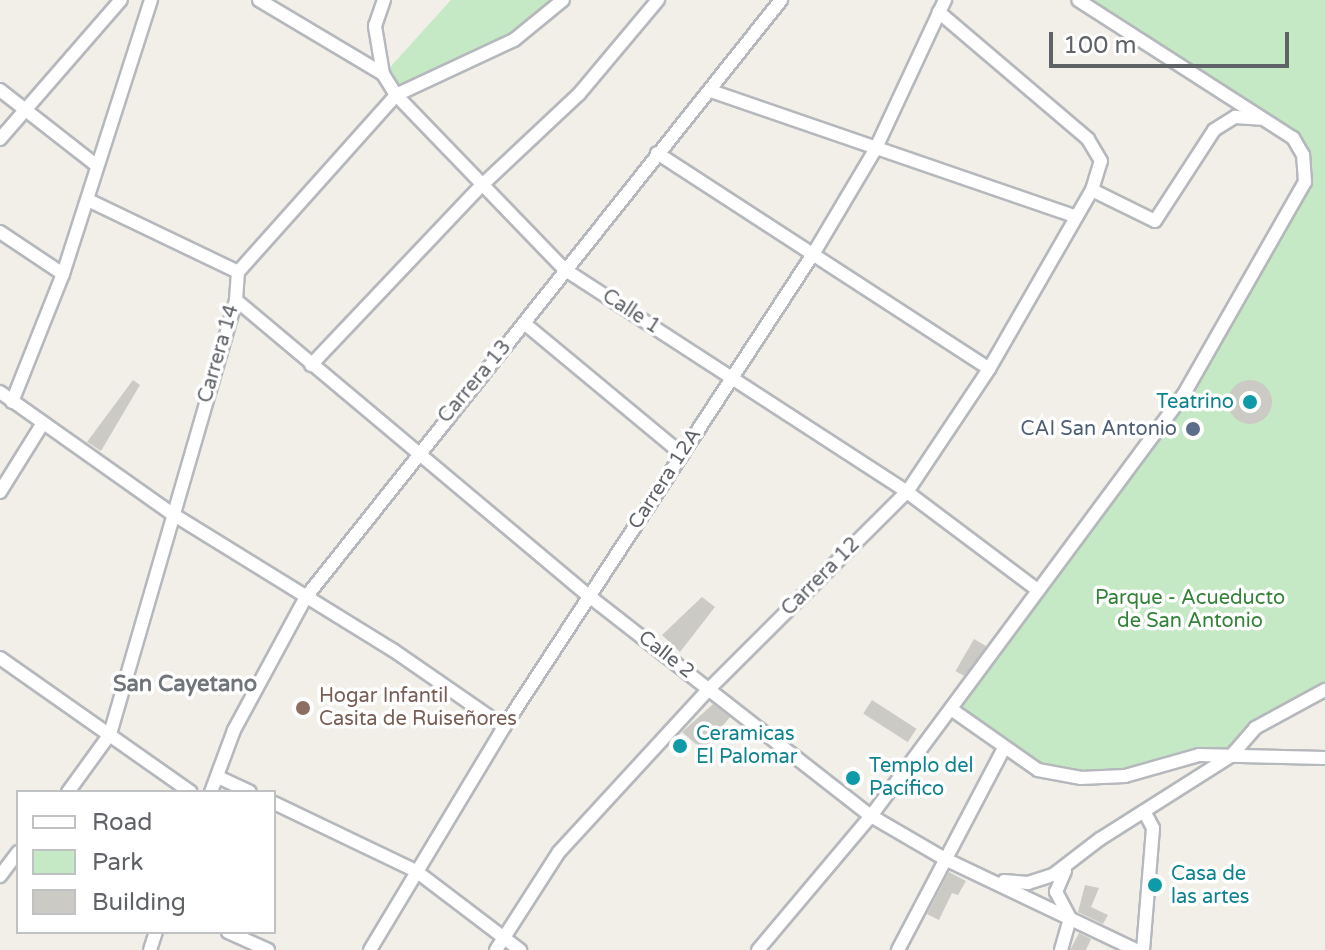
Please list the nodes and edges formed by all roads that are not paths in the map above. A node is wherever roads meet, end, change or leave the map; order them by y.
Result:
1 (121, 0) edge
2 (151, 0) edge
3 (259, 0) edge
4 (384, 0) edge
5 (563, 0) edge
6 (658, 0) edge
7 (781, 0) edge
8 (1078, 0) edge
9 (942, 6) edge
10 (383, 74) junction
11 (0, 90) edge
12 (711, 91) junction
13 (396, 95) junction
14 (25, 110) junction
15 (1266, 119) junction
16 (0, 139) edge
17 (875, 150) junction
18 (657, 153) junction
19 (96, 165) junction
20 (481, 186) junction
21 (1092, 190) junction
22 (88, 200) junction
23 (1076, 217) junction
24 (0, 232) edge
25 (815, 251) junction
26 (564, 269) junction
27 (238, 272) junction
28 (63, 274) junction
29 (236, 300) junction
30 (524, 323) junction
31 (311, 365) junction
32 (989, 369) junction
33 (731, 377) junction
34 (0, 392) edge
35 (12, 402) junction
36 (43, 423) junction
37 (417, 452) junction
38 (682, 454) junction
39 (0, 492) edge
40 (907, 492) junction
41 (171, 513) junction
42 (1036, 589) junction
43 (589, 596) junction
44 (306, 597) junction
45 (0, 658) edge
46 (709, 689) junction
47 (1325, 690) edge
48 (951, 709) junction
49 (504, 727) junction
50 (110, 734) junction
51 (1003, 750) junction
52 (1231, 756) junction
53 (1325, 758) edge
54 (218, 777) junction
55 (69, 790) edge
56 (188, 790) edge
57 (212, 790) edge
58 (246, 790) edge
59 (276, 804) edge
60 (1144, 811) junction
61 (871, 816) junction
62 (16, 855) edge
63 (945, 859) junction
64 (1069, 865) junction
65 (416, 871) junction
66 (0, 876) edge
67 (996, 881) junction
68 (1070, 918) junction
69 (232, 934) edge
70 (500, 944) edge
71 (268, 950) edge
72 (370, 950) edge
73 (520, 950) edge
74 (758, 950) edge
75 (898, 950) edge
76 (1061, 950) edge
77 (1136, 950) edge
78 (1143, 950) edge

1 - 14 street
2 - 19 street
3 - 10 street, Calle 1
4 - 10 street
5 - 13 street
6 - 20 street
7 - 12 street, Carrera 13
8 - 15 street
9 - 17 street, Carrera 12A
9 - 21 street, Carrera 12
10 - 13 street, Calle 1
11 - 14 street
12 - 17 street
12 - 18 street, Carrera 13
13 - 20 street, Calle 1
13 - 27 street
14 - 16 street
14 - 19 street
15 - 21 street
15 - 42 street
17 - 23 street
17 - 25 street, Carrera 12A
18 - 25 street
18 - 26 street, Carrera 13
19 - 22 street
20 - 26 street, Calle 1
20 - 31 street
21 - 23 street, Carrera 12
22 - 27 street
22 - 28 street
23 - 32 street, Carrera 12
24 - 28 street
25 - 32 street
25 - 33 street, Carrera 12A
26 - 30 street, Carrera 13
26 - 33 street, Calle 1
27 - 29 street, Carrera 14
28 - 35 street
29 - 31 street, Calle 2
29 - 41 street, Carrera 14
30 - 37 street, Carrera 13
30 - 38 street
31 - 37 street, Calle 2
32 - 40 street, Carrera 12
33 - 38 street, Carrera 12A
33 - 40 street, Calle 1
34 - 35 street
35 - 36 street
36 - 39 street
36 - 41 street
37 - 43 street, Calle 2
37 - 44 street, Carrera 13
38 - 43 street, Carrera 12A
40 - 42 street, Calle 1
40 - 46 street, Carrera 12
41 - 44 street
41 - 50 street, Carrera 14
42 - 48 street
43 - 46 street, Calle 2
43 - 49 street, Carrera 12A
44 - 49 street
44 - 54 street, Carrera 13
45 - 50 street
46 - 61 street, Calle 2
46 - 70 street, Carrera 12
47 - 52 street
48 - 51 street
48 - 61 street
49 - 65 street, Carrera 12A
50 - 55 street, Carrera 14
50 - 56 street
51 - 52 street
51 - 63 street
52 - 53 street
52 - 60 street
54 - 57 street, Carrera 13
54 - 58 street
59 - 65 street
60 - 64 street
60 - 78 street
61 - 63 street, Calle 2
61 - 74 street
62 - 66 street
63 - 67 street, Calle 2
63 - 75 street
64 - 67 street
64 - 68 street
65 - 70 street
65 - 72 street, Carrera 12A
67 - 68 street, Calle 2
68 - 76 street
68 - 77 street, Calle 2
69 - 71 street
70 - 73 street

